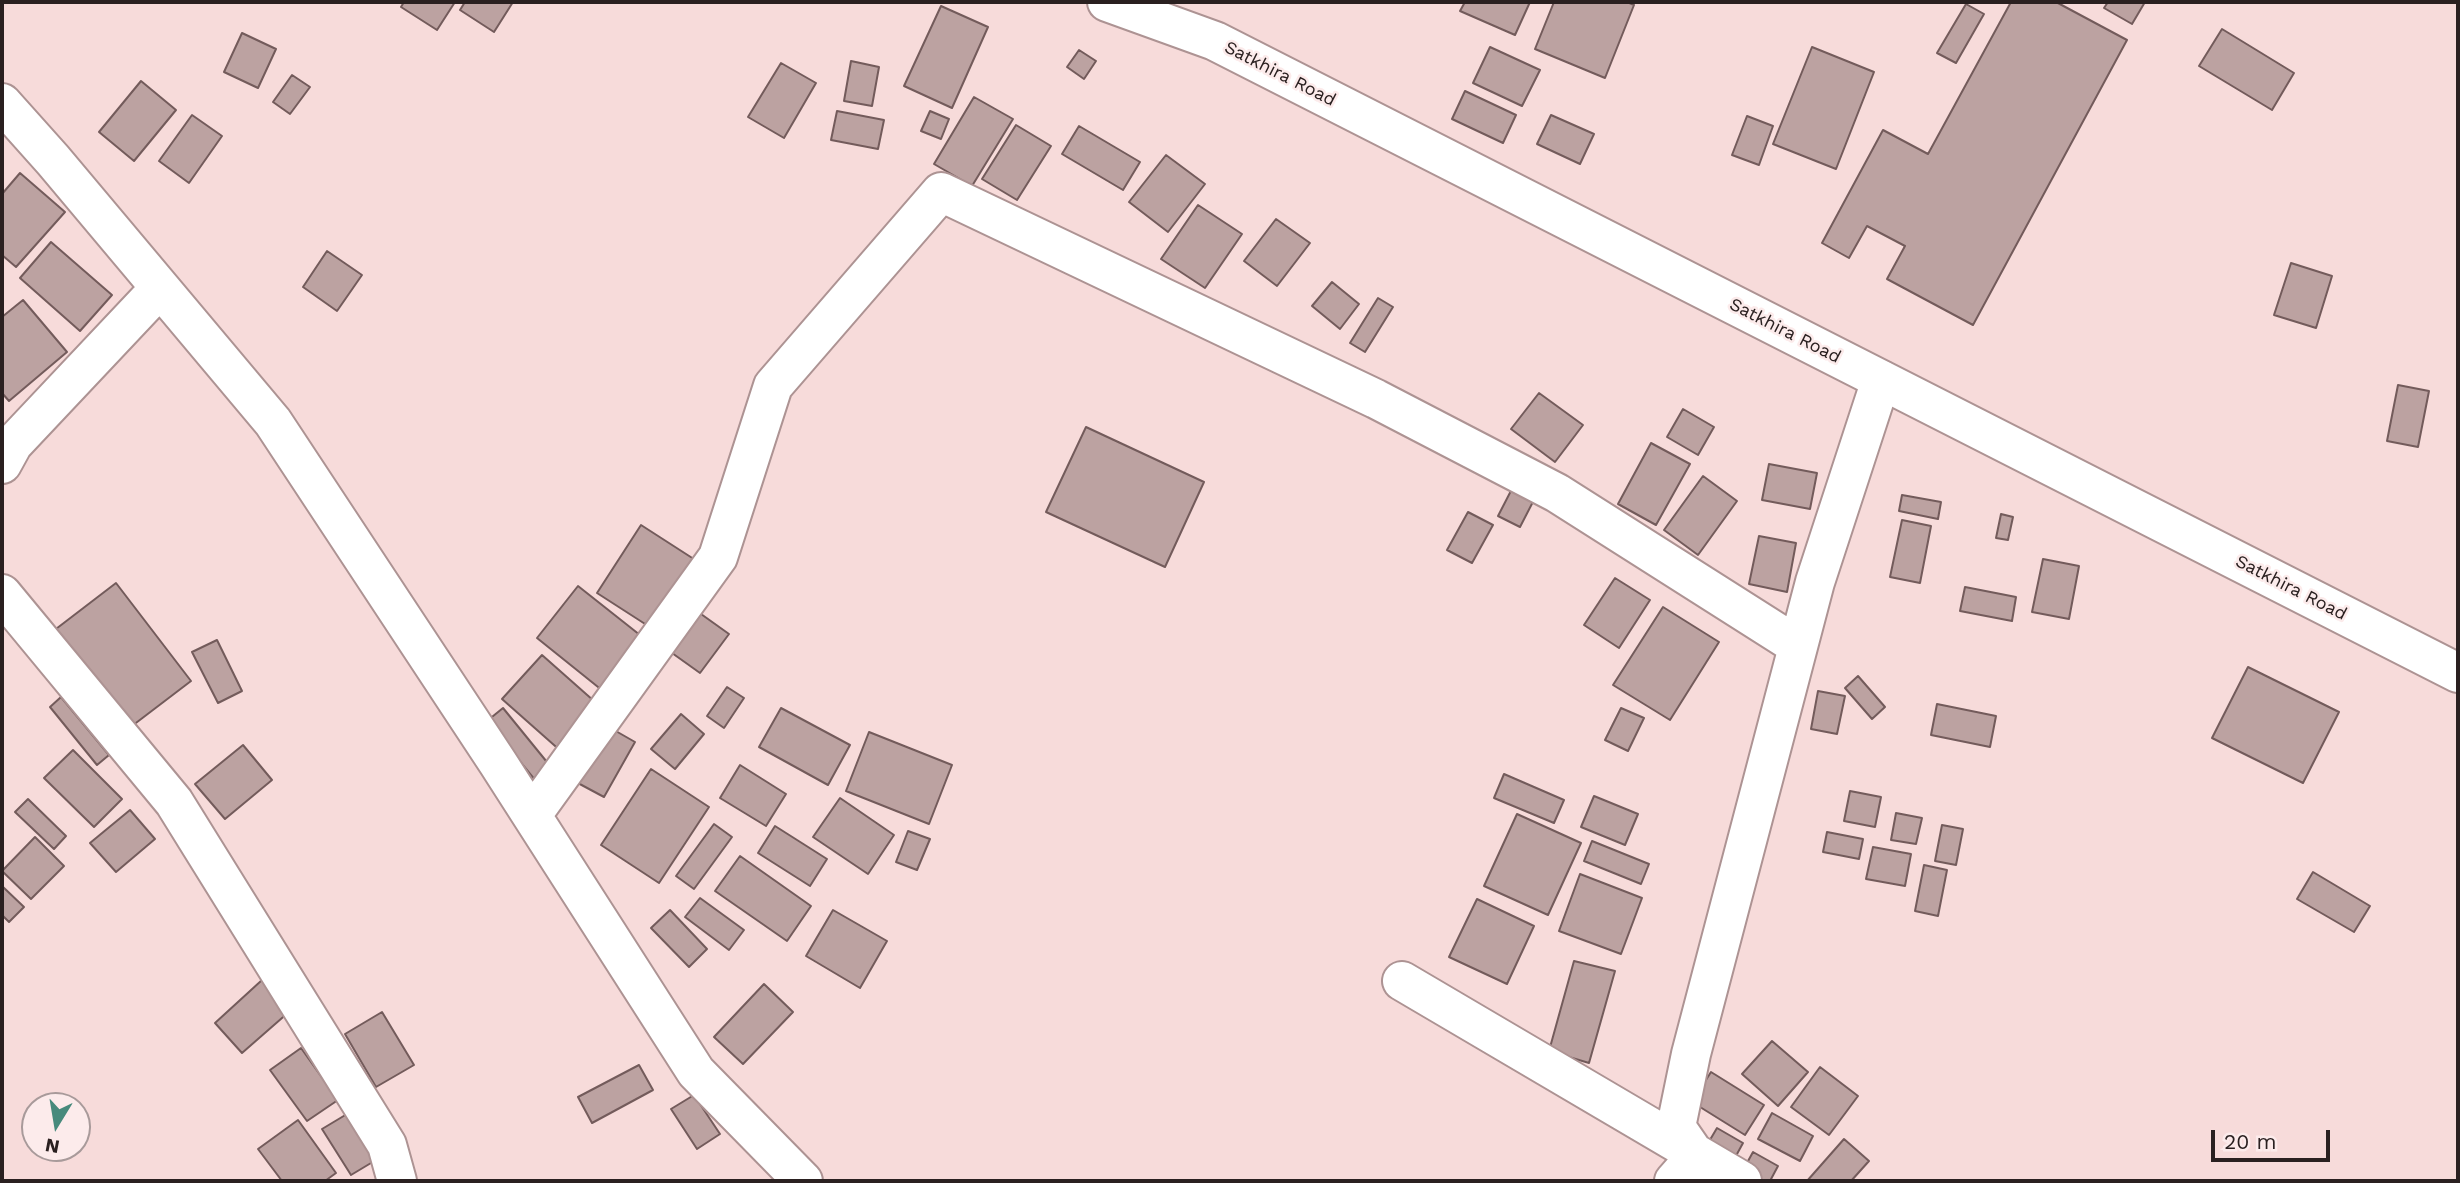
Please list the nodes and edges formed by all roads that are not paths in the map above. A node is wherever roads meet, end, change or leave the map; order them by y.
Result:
1 (1107, 2) edge
2 (2, 103) edge
3 (160, 288) junction
4 (1881, 380) junction
5 (2, 464) edge
6 (2, 594) edge
7 (1798, 646) junction
8 (2458, 673) edge
9 (532, 815) junction
10 (1402, 981) dead end
11 (1685, 1168) edge
12 (397, 1181) edge
13 (803, 1181) edge
14 (1742, 1181) edge

1 - 4 street, Satkhira Road
2 - 3 street
3 - 5 street
3 - 9 street
4 - 7 street
4 - 8 street, Satkhira Road
6 - 12 street
7 - 9 street
7 - 11 street
9 - 13 street
10 - 11 street
11 - 14 street

